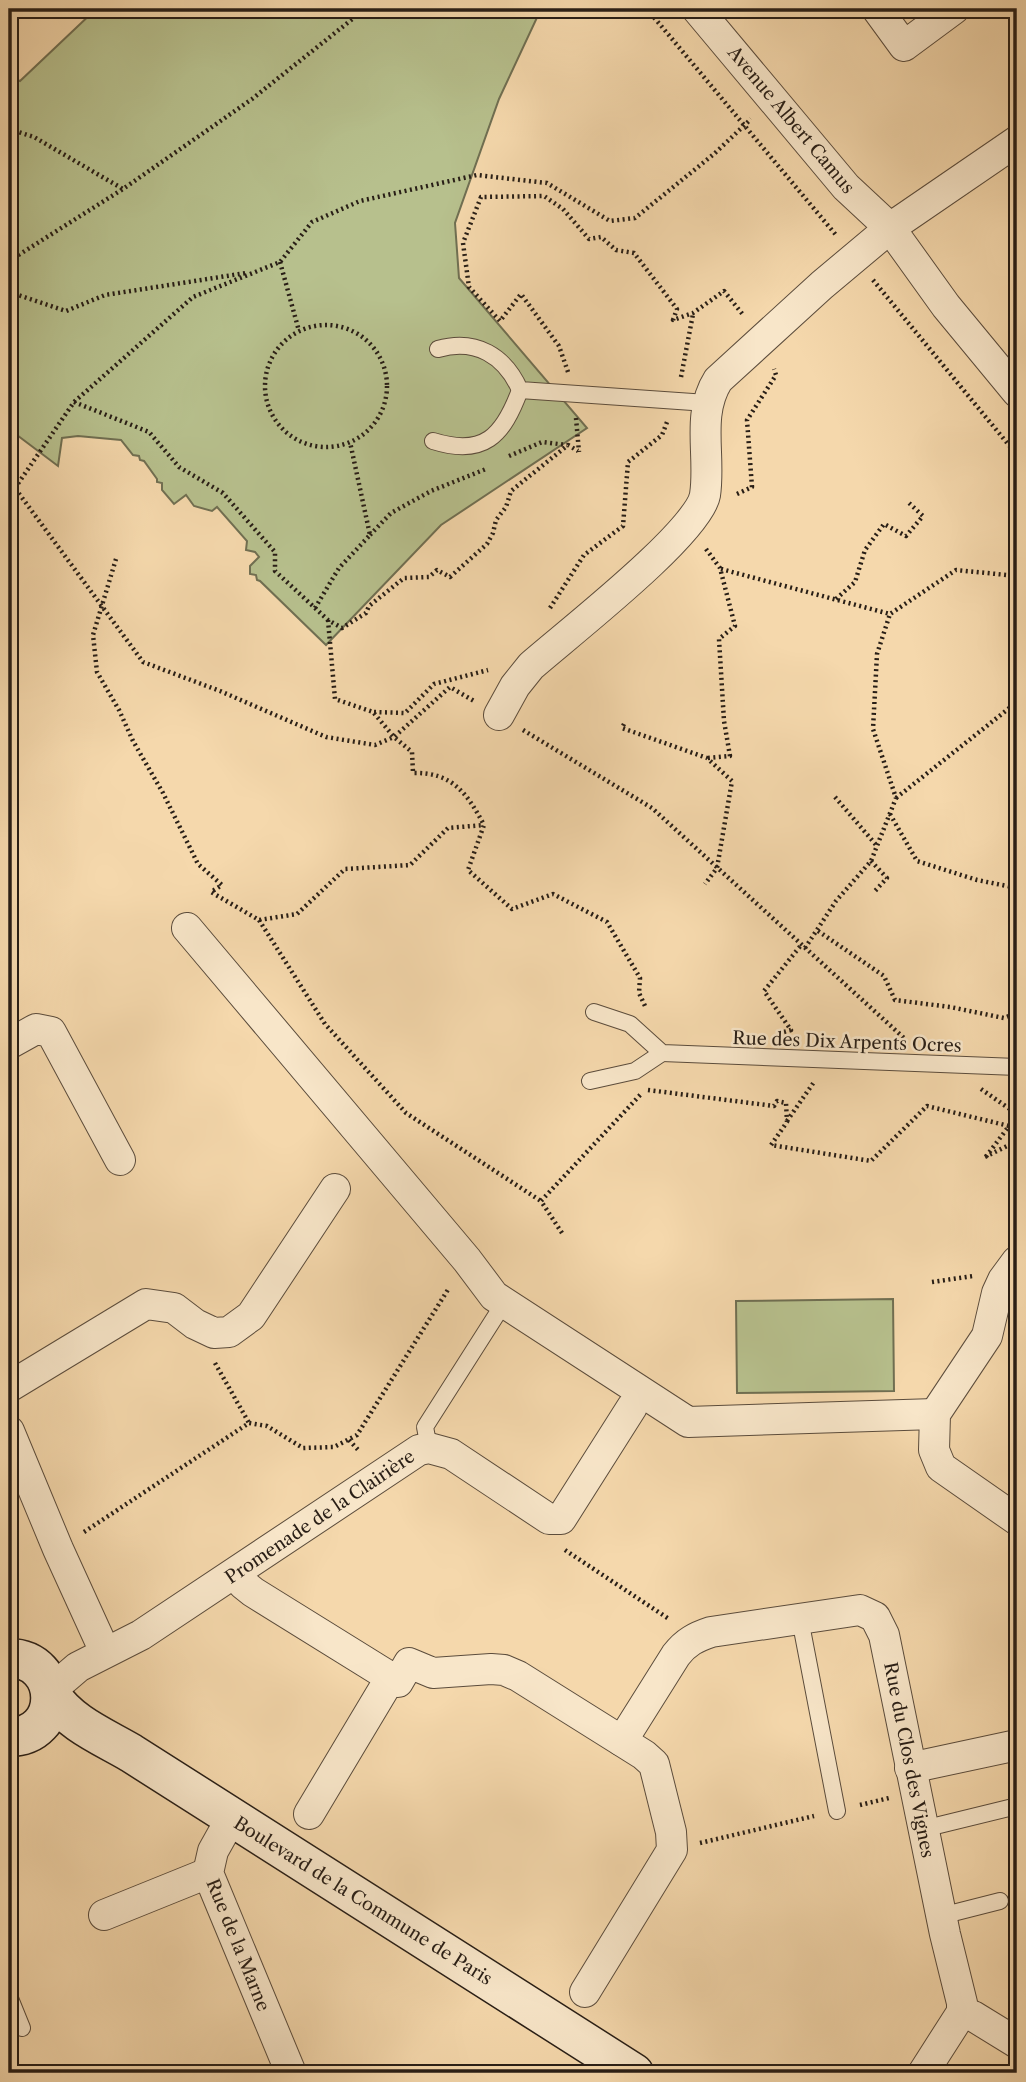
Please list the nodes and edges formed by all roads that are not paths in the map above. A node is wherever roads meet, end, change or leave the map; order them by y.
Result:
1 (697, 9) edge
2 (877, 9) edge
3 (954, 9) edge
4 (1017, 141) edge
5 (890, 229) junction
6 (438, 349) dead end
7 (520, 390) junction
8 (1017, 392) edge
9 (707, 403) junction
10 (433, 441) dead end
11 (499, 715) road end
12 (187, 929) dead end
13 (594, 1012) dead end
14 (9, 1044) edge
15 (669, 1054) junction
16 (1017, 1067) edge
17 (590, 1081) dead end
18 (120, 1160) dead end
19 (335, 1189) dead end
20 (1017, 1261) edge
21 (497, 1314) dead end
22 (9, 1387) edge
23 (632, 1407) dead end
24 (936, 1414) junction
25 (9, 1431) edge
26 (429, 1448) junction
27 (1017, 1520) edge
28 (238, 1573) junction
29 (800, 1619) junction
30 (105, 1652) junction
31 (35, 1669) edge
32 (391, 1678) junction
33 (91, 1732) junction
34 (21, 1734) edge
35 (622, 1741) junction
36 (1017, 1745) edge
37 (912, 1780) junction
38 (1017, 1806) edge
39 (837, 1811) road end
40 (309, 1814) dead end
41 (232, 1817) junction
42 (923, 1829) junction
43 (208, 1873) junction
44 (1000, 1901) dead end
45 (104, 1915) dead end
46 (941, 1916) junction
47 (585, 1992) dead end
48 (9, 1996) edge
49 (962, 2012) junction
50 (22, 2028) dead end
51 (1017, 2043) edge
52 (291, 2073) edge
53 (634, 2073) edge
54 (923, 2073) edge

1 - 5 street, Avenue Albert Camus
2 - 3 street
4 - 5 street
5 - 8 street, Avenue Albert Camus
5 - 9 street
6 - 7 lane
7 - 9 lane
7 - 10 lane
9 - 11 street
12 - 24 street
13 - 15 lane
14 - 18 street
15 - 16 lane, Rue des Dix Arpents Ocres
15 - 17 lane
19 - 22 street
20 - 24 street
21 - 26 lane, Promenade de la Clairière
23 - 26 street
24 - 27 street
25 - 30 street
26 - 28 street, Promenade de la Clairière
28 - 30 street, Promenade de la Clairière
28 - 32 street
29 - 35 street, Rue du Clos des Vignes
29 - 37 street, Rue du Clos des Vignes
29 - 39 lane
30 - 31 street, Promenade de la Clairière
31 - 33 street, Boulevard de la Commune de Paris
31 - 34 street
32 - 35 street
32 - 40 street
33 - 34 street, Boulevard de la Commune de Paris
33 - 41 street, Boulevard de la Commune de Paris
35 - 47 street
36 - 37 street
37 - 42 street, Rue du Clos des Vignes
38 - 42 lane
41 - 43 street, Rue de la Marne
41 - 53 street, Boulevard de la Commune de Paris
42 - 46 street, Rue du Clos des Vignes
43 - 45 street
43 - 52 street, Rue de la Marne
44 - 46 lane
46 - 49 street, Rue du Clos des Vignes
48 - 50 lane
49 - 51 street
49 - 54 street

